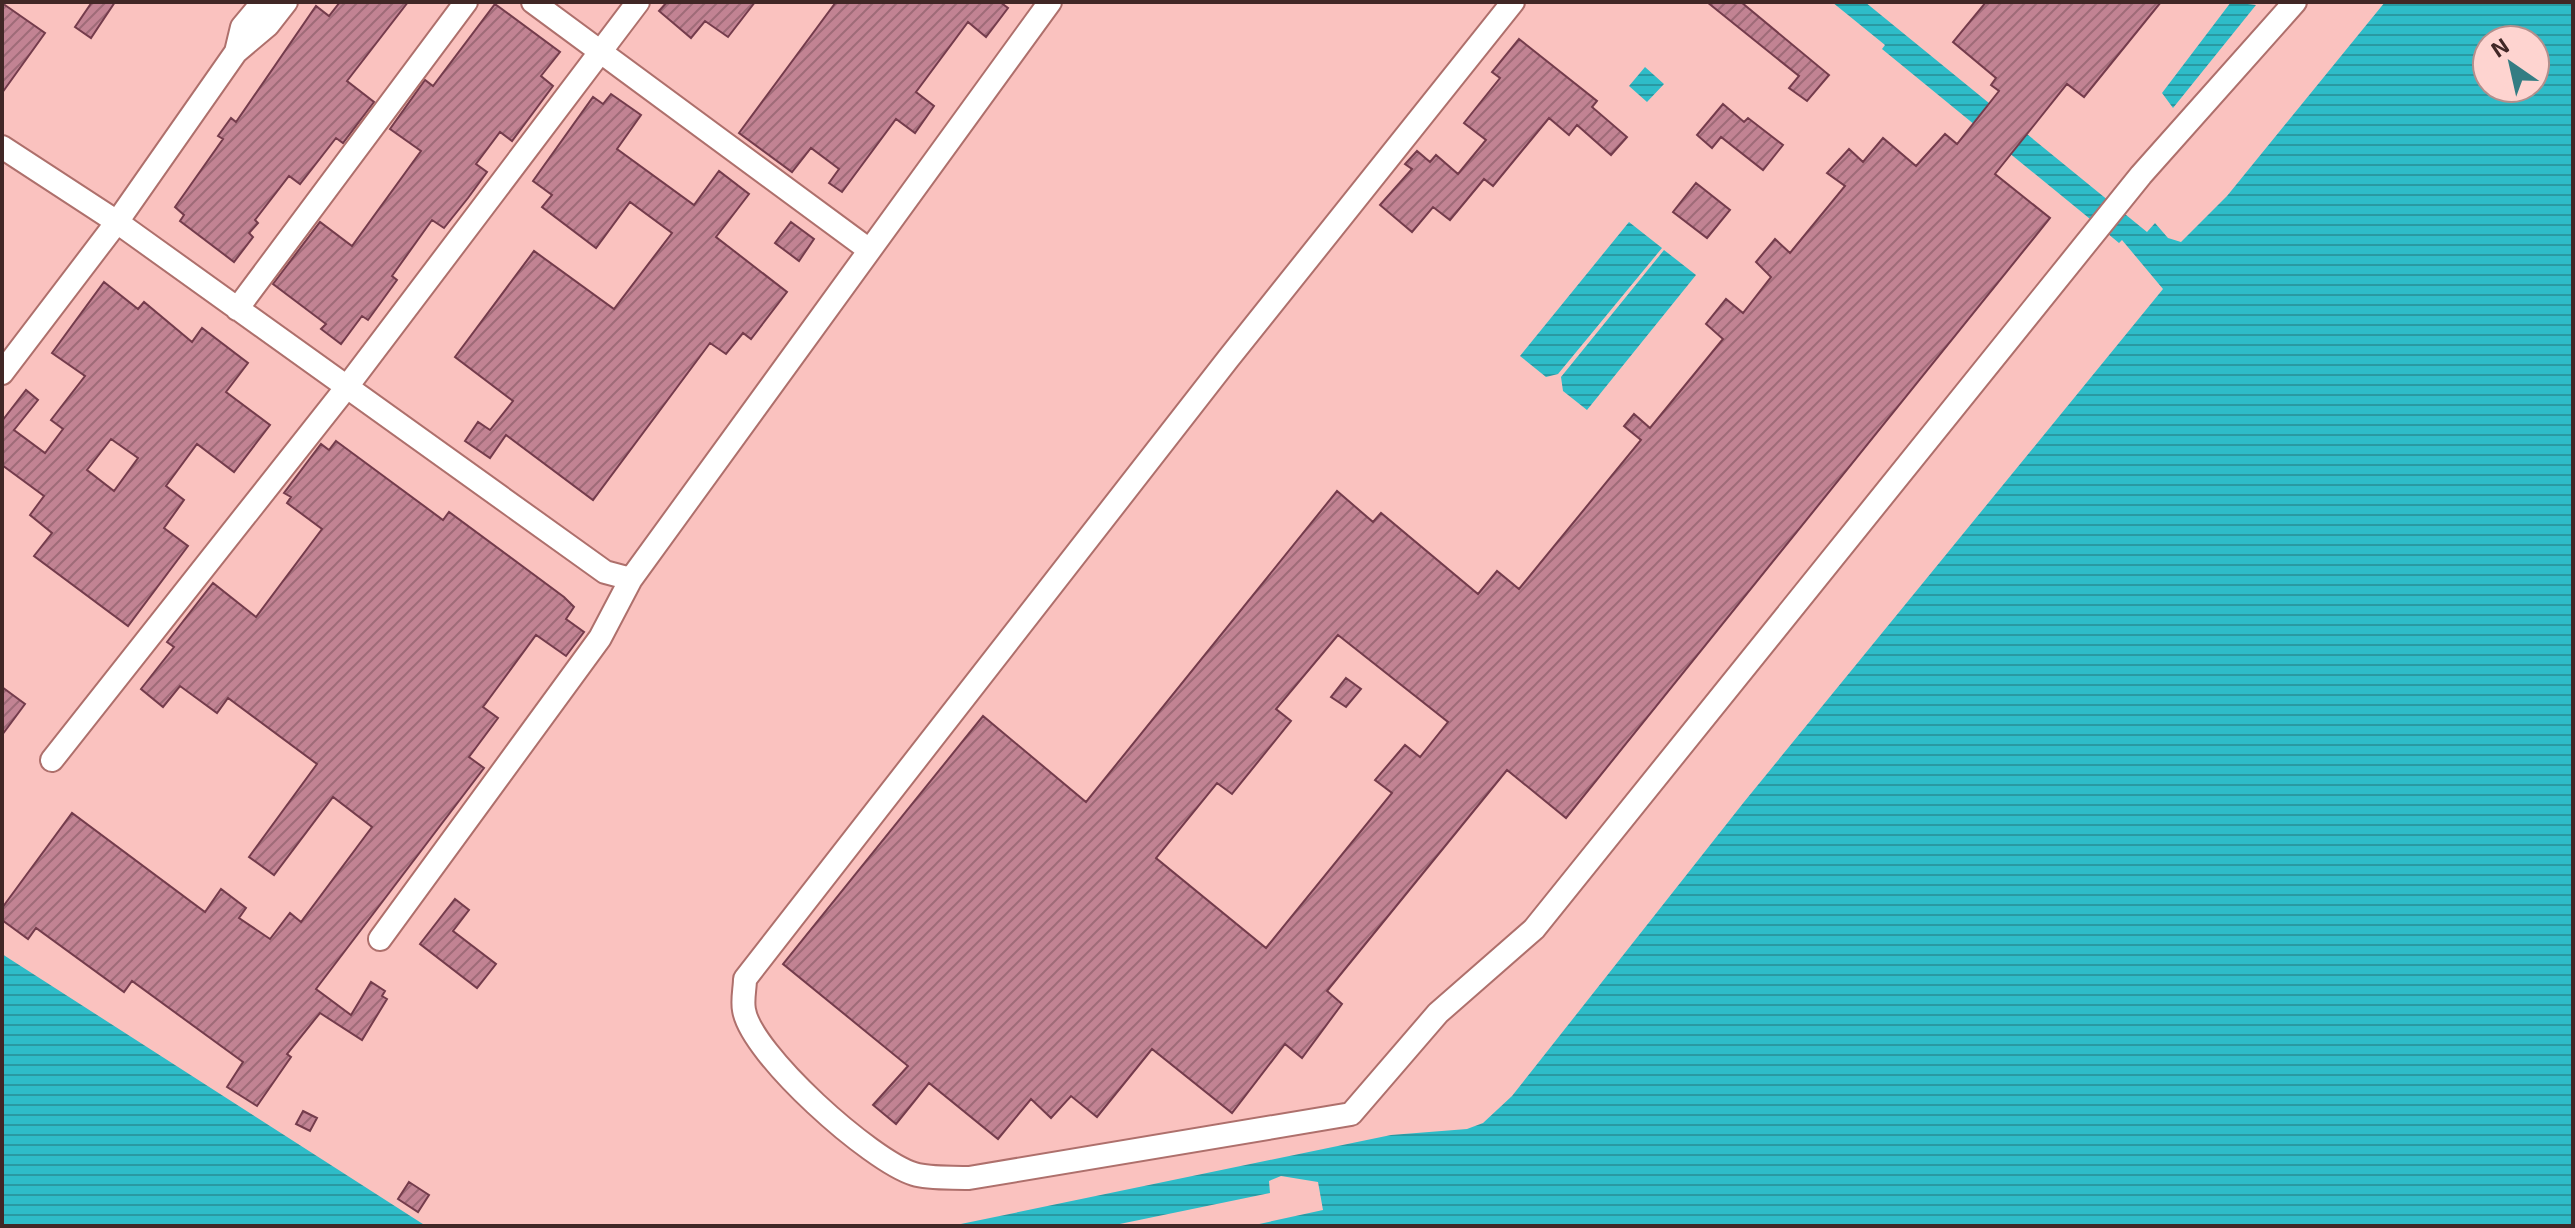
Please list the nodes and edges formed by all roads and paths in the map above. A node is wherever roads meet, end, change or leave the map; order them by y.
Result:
1 (263, 2) edge
2 (286, 2) edge
3 (466, 2) edge
4 (533, 2) edge
5 (638, 2) edge
6 (1050, 2) edge
7 (1513, 2) edge
8 (2295, 2) edge
9 (236, 52) junction
10 (600, 55) junction
11 (2, 147) edge
12 (117, 222) junction
13 (868, 249) junction
14 (237, 309) junction
15 (2, 373) edge
16 (346, 388) junction
17 (631, 579) junction
18 (52, 760) dead end
19 (380, 939) dead end

1 - 9 street
2 - 9 street
3 - 14 street
4 - 10 street
5 - 10 street
6 - 13 street
7 - 8 street
9 - 12 street
10 - 13 street
10 - 16 street
11 - 12 street
12 - 14 street
12 - 15 street
13 - 17 street
14 - 16 street
16 - 17 street
16 - 18 street
17 - 19 street

